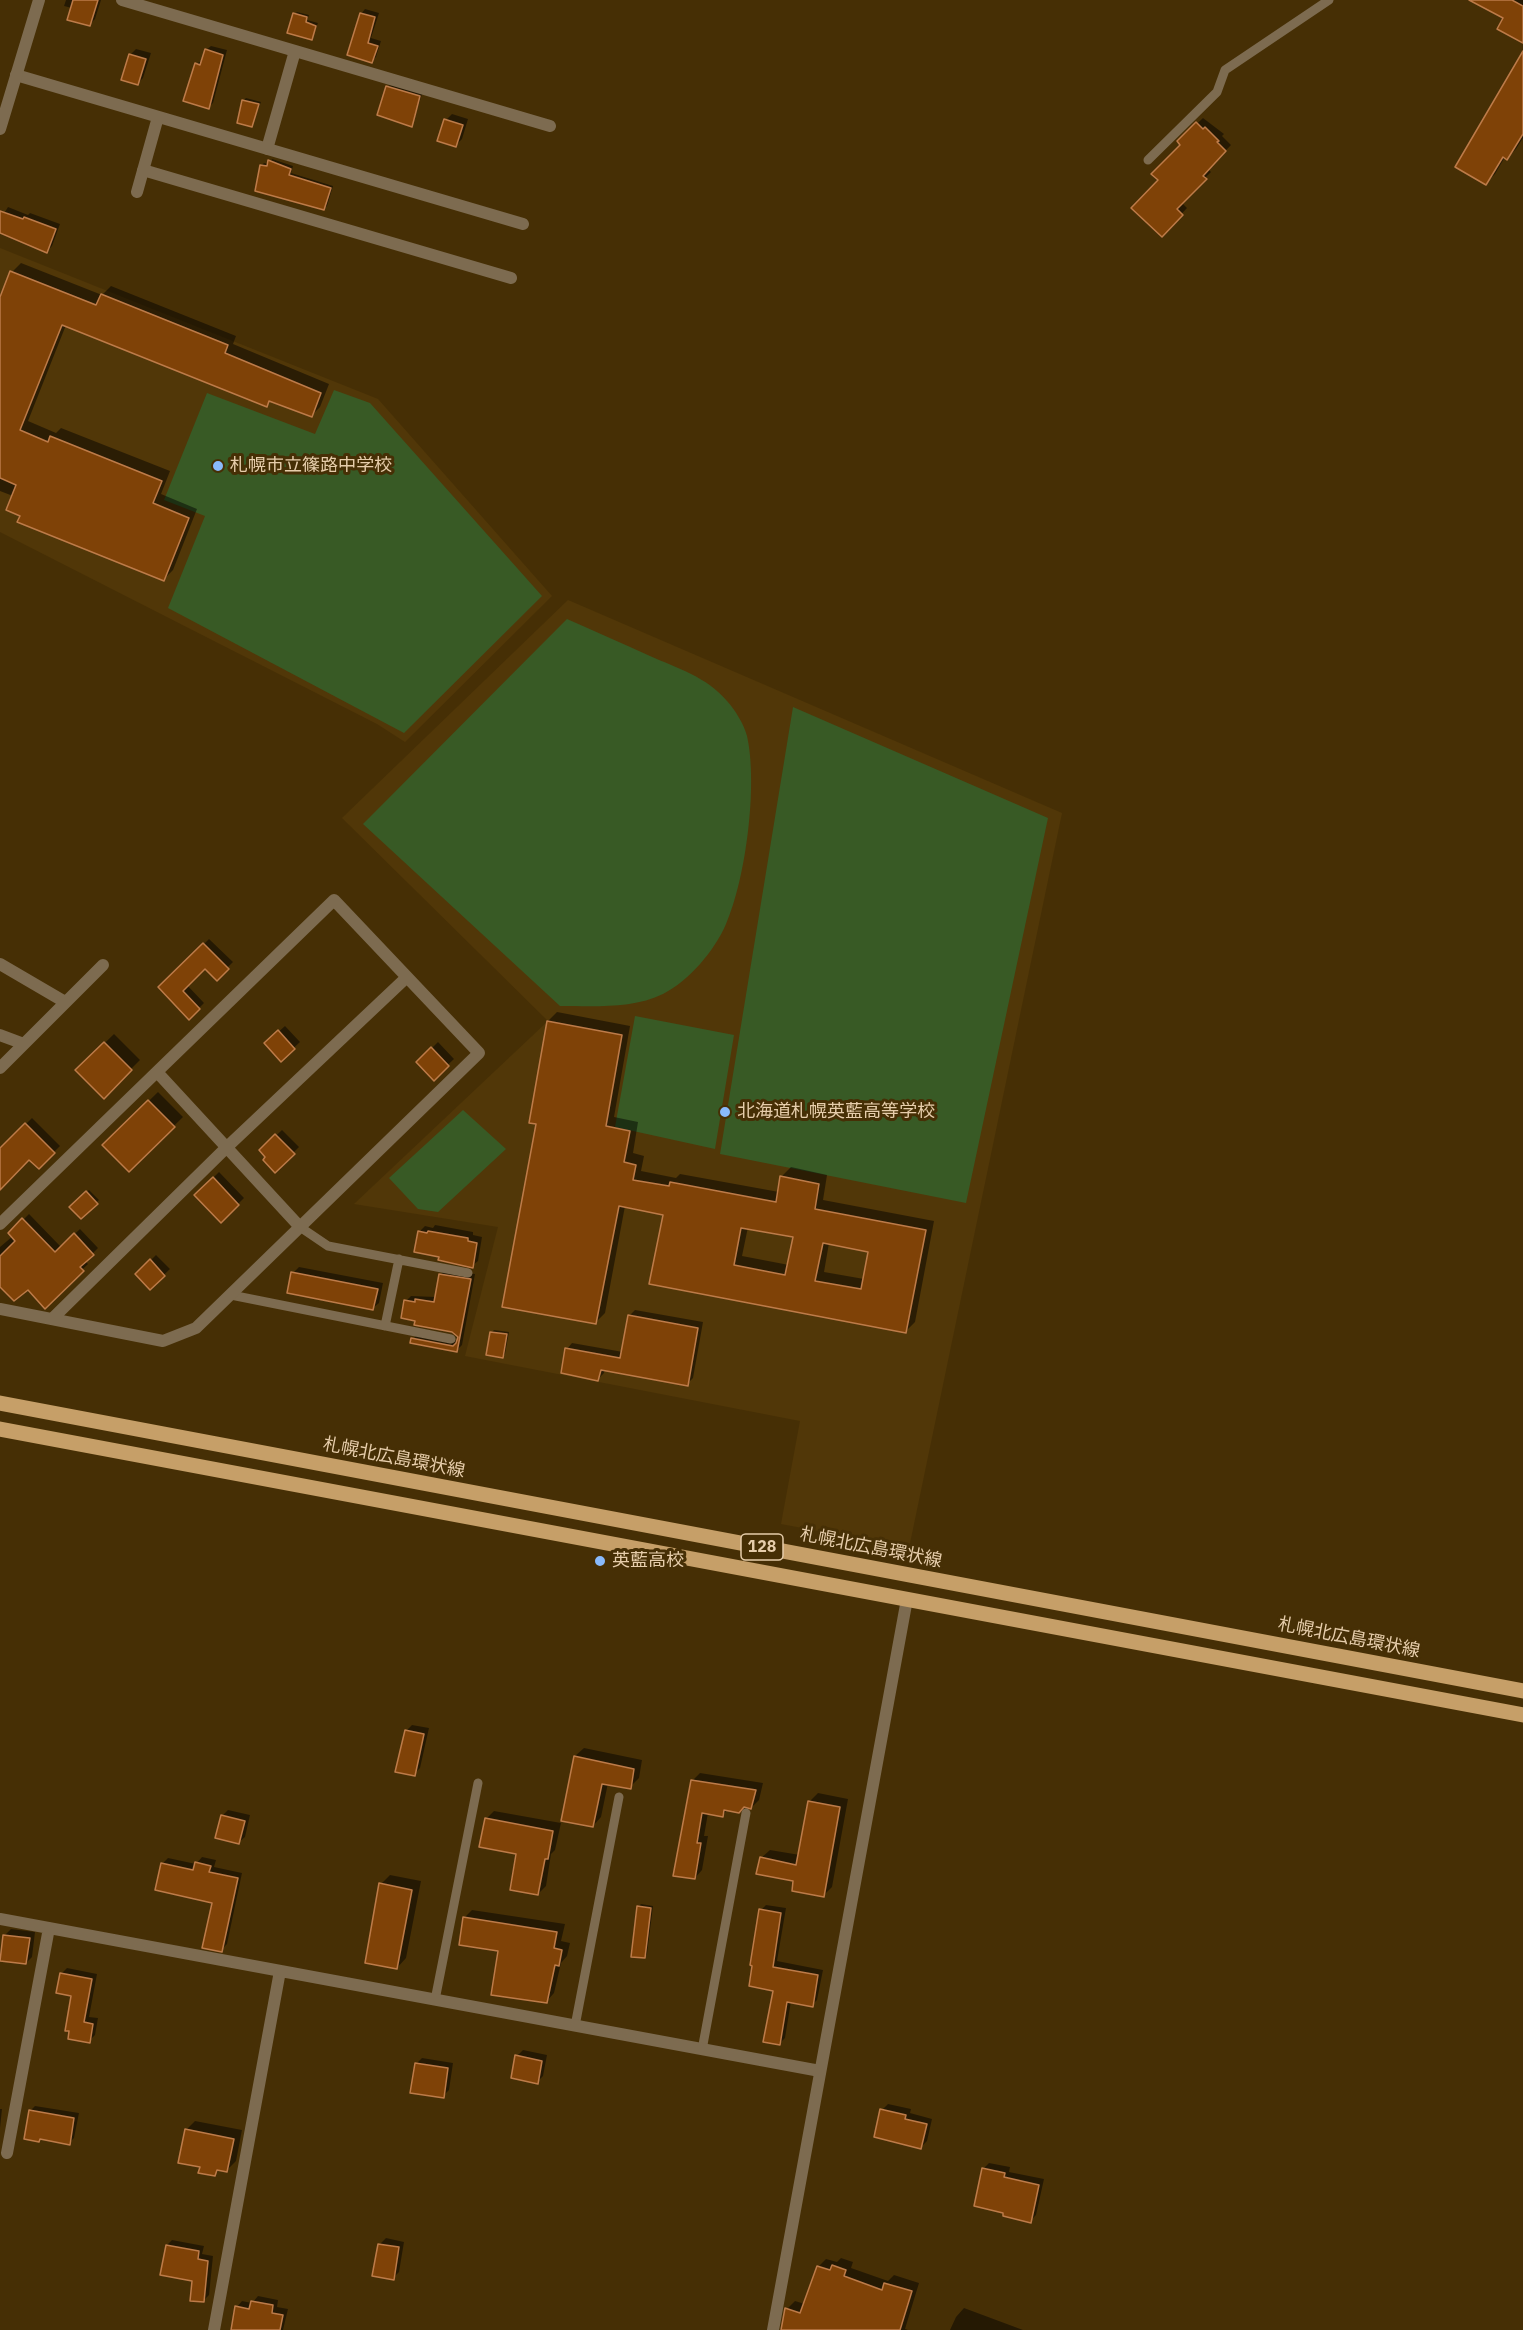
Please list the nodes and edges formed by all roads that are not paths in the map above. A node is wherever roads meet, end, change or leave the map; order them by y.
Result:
1 (122, 0) edge
2 (1329, 0) edge
3 (36, 1) edge
4 (296, 51) junction
5 (16, 75) junction
6 (158, 117) junction
7 (550, 126) dead end
8 (0, 129) edge
9 (267, 149) junction
10 (1148, 160) dead end
11 (143, 170) junction
12 (137, 192) dead end
13 (523, 224) dead end
14 (511, 278) dead end
15 (0, 964) edge
16 (103, 965) dead end
17 (407, 977) junction
18 (65, 1002) junction
19 (0, 1035) edge
20 (24, 1044) junction
21 (0, 1068) edge
22 (157, 1072) junction
23 (227, 1147) junction
24 (0, 1224) edge
25 (300, 1227) junction
26 (399, 1259) junction
27 (468, 1273) dead end
28 (231, 1295) junction
29 (0, 1309) edge
30 (52, 1319) junction
31 (385, 1326) junction
32 (451, 1339) dead end
33 (0, 1403) edge
34 (0, 1429) edge
35 (907, 1599) junction
36 (1523, 1691) edge
37 (1523, 1714) edge
38 (478, 1783) dead end
39 (619, 1797) dead end
40 (746, 1813) dead end
41 (0, 1919) edge
42 (49, 1928) junction
43 (280, 1971) junction
44 (435, 2000) junction
45 (575, 2026) junction
46 (702, 2050) junction
47 (820, 2071) junction
48 (7, 2153) dead end
49 (214, 2330) edge
50 (773, 2330) edge

1 - 4 street
2 - 10 lane
3 - 5 street
4 - 7 street
4 - 9 street
5 - 6 street
5 - 8 street
6 - 9 street
6 - 11 street
9 - 13 street
11 - 12 street
11 - 14 street
15 - 18 street
16 - 18 street
17 - 22 street
17 - 23 street
17 - 25 street
18 - 20 street
19 - 20 street
20 - 21 street
22 - 23 street
22 - 24 street
23 - 25 street
23 - 30 street
25 - 26 lane
25 - 28 street
26 - 27 lane
26 - 31 lane
28 - 30 street
28 - 31 lane
29 - 30 street
31 - 32 lane
33 - 36 main road, 札幌北広島環状線 / 128
34 - 35 main road, 128
35 - 37 main road, 128
35 - 47 street
38 - 44 lane
39 - 45 lane
40 - 46 lane
41 - 42 street
42 - 43 street
42 - 48 street
43 - 44 street
43 - 49 street
44 - 45 street
45 - 46 street
46 - 47 street
47 - 50 street

